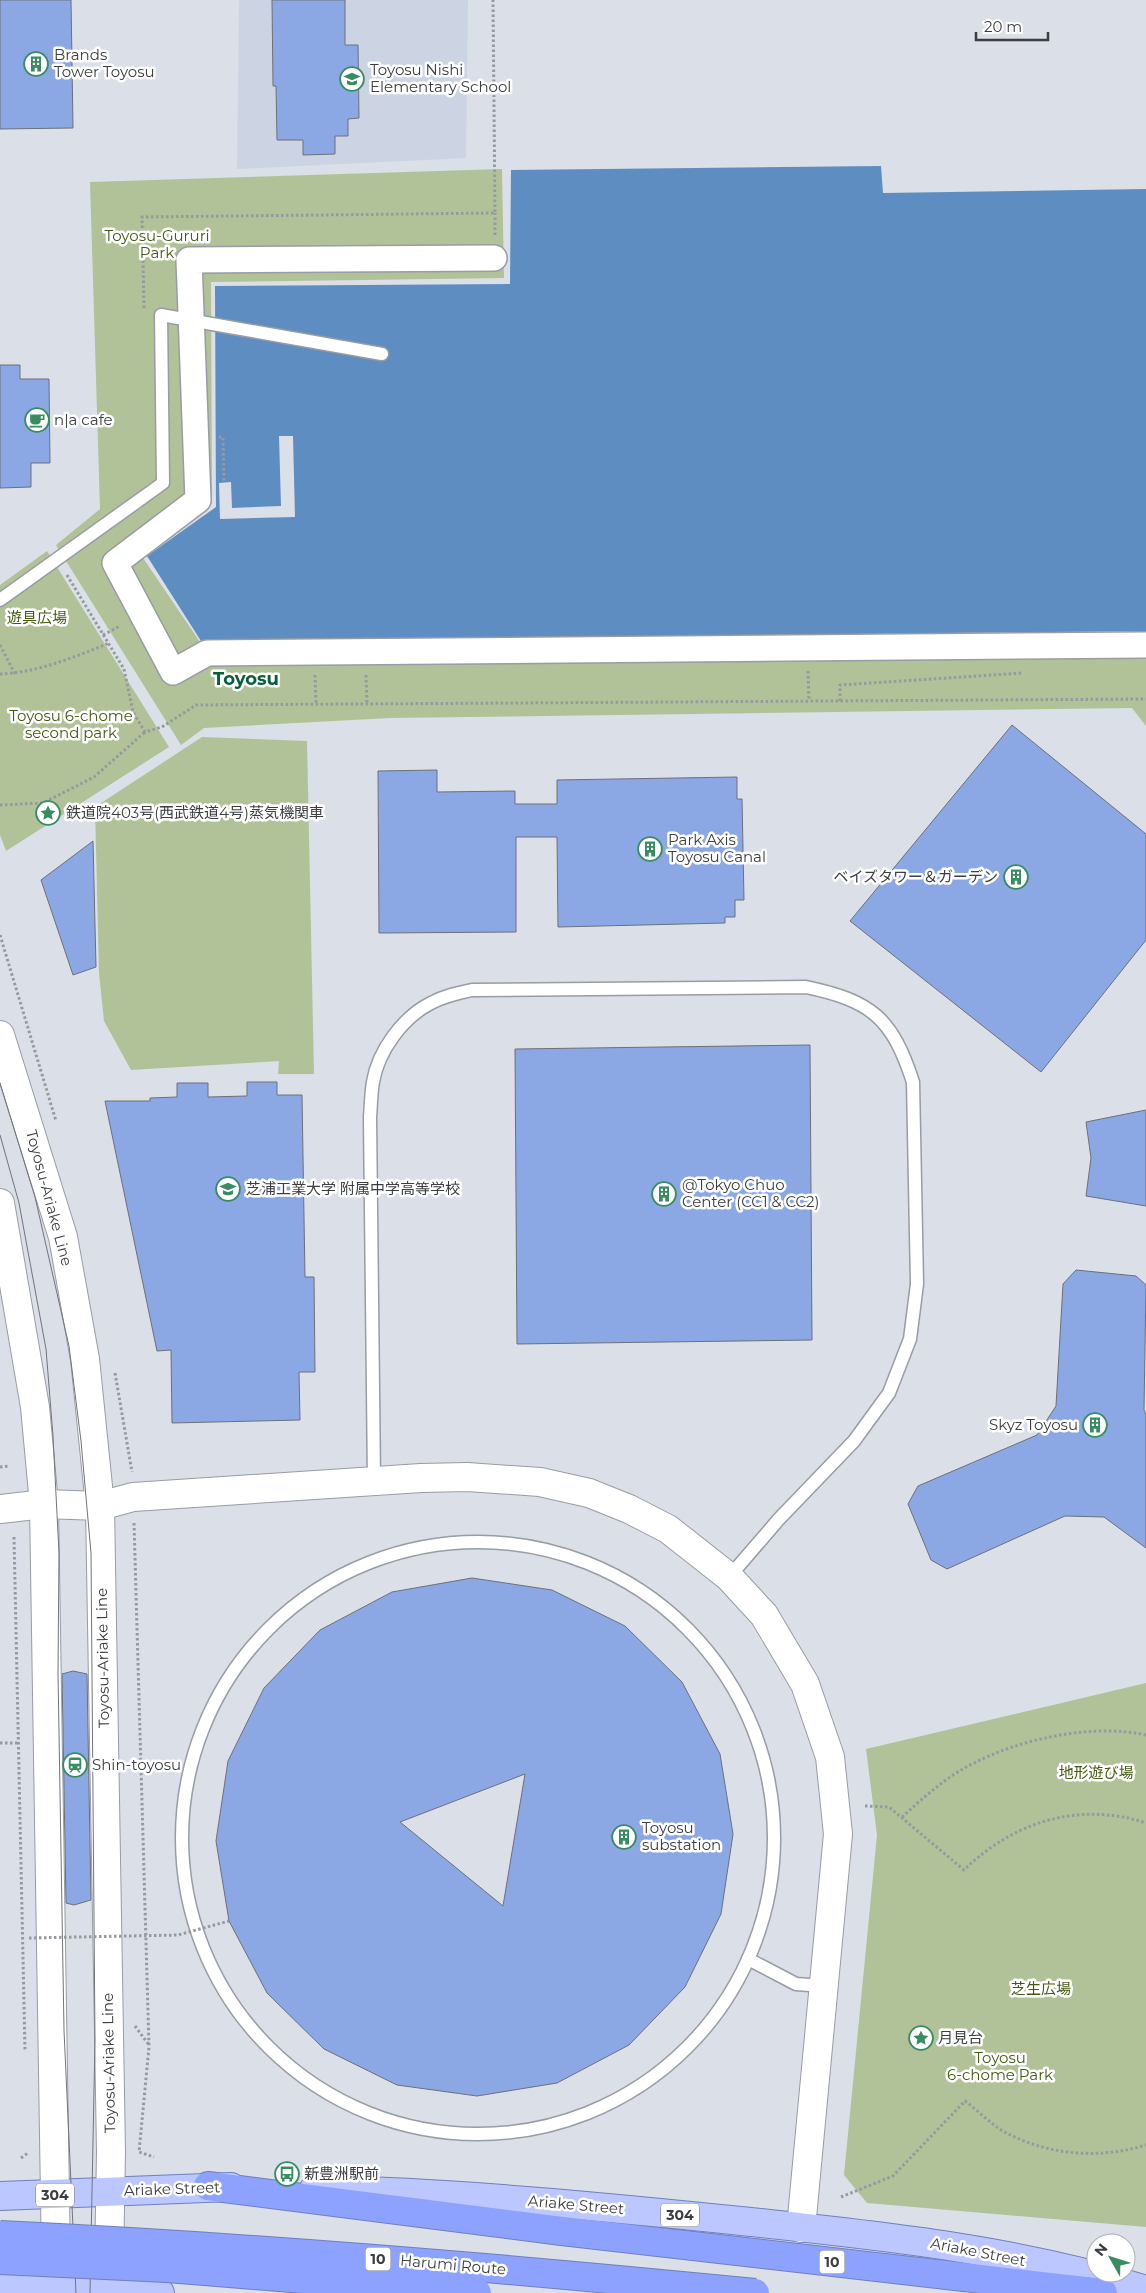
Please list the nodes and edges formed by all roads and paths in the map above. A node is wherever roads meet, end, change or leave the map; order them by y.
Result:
1 (494, 258) dead end
2 (191, 320) junction
3 (382, 354) dead end
4 (223, 437) dead end
5 (224, 482) dead end
6 (58, 559) junction
7 (0, 600) edge
8 (109, 643) junction
9 (0, 645) edge
10 (1146, 645) edge
11 (808, 666) dead end
12 (315, 671) dead end
13 (1028, 673) dead end
14 (0, 674) edge
15 (15, 674) junction
16 (366, 696) dead end
17 (1146, 699) edge
18 (808, 701) junction
19 (840, 701) junction
20 (316, 704) junction
21 (367, 704) junction
22 (145, 732) junction
23 (0, 805) edge
24 (0, 1035) edge
25 (0, 1204) edge
26 (10, 1466) dead end
27 (0, 1467) edge
28 (374, 1481) junction
29 (44, 1504) junction
30 (100, 1506) junction
31 (0, 1509) edge
32 (134, 1520) dead end
33 (14, 1537) dead end
34 (729, 1576) junction
35 (1146, 1735) edge
36 (0, 1743) edge
37 (18, 1743) junction
38 (865, 1806) dead end
39 (902, 1817) junction
40 (1146, 1823) edge
41 (229, 1921) dead end
42 (29, 1938) dead end
43 (748, 1959) junction
44 (824, 1986) junction
45 (132, 2022) dead end
46 (150, 2046) junction
47 (25, 2056) dead end
48 (1146, 2144) edge
49 (30, 2152) dead end
50 (154, 2157) dead end
51 (21, 2158) dead end
52 (208, 2186) junction
53 (110, 2192) junction
54 (54, 2195) junction
55 (0, 2196) edge
56 (841, 2197) dead end
57 (801, 2228) junction
58 (0, 2235) edge
59 (0, 2260) edge
60 (0, 2286) edge
61 (1146, 2290) edge
62 (56, 2291) edge
63 (109, 2292) edge
64 (160, 2293) edge
65 (477, 2293) edge
66 (755, 2293) edge
67 (1103, 2293) edge

1 - 2 street
2 - 3 lane
2 - 6 lane
2 - 10 street
4 - 5 path
6 - 7 lane
6 - 8 path
8 - 15 path
8 - 22 path
9 - 15 path
11 - 18 path
12 - 20 path
13 - 19 path
14 - 15 path
16 - 21 path
17 - 19 path
18 - 19 path
18 - 21 path
20 - 21 path
20 - 22 path
22 - 23 path
24 - 30 main road, Toyosu-Ariake Line
25 - 29 main road
26 - 27 path
28 - 30 main road
28 - 34 main road
28 - 34 lane
29 - 30 main road
29 - 31 main road
29 - 54 main road
30 - 53 main road, Toyosu-Ariake Line
32 - 46 path
33 - 37 path
34 - 44 main road
35 - 39 path
36 - 37 path
37 - 47 path
38 - 39 path
39 - 40 path
41 - 42 path, bridge
43 - 43 lane
43 - 44 lane
44 - 57 main road
45 - 46 path
46 - 50 path
48 - 56 path
49 - 51 path
52 - 53 main road, Ariake Street / 304
52 - 57 main road, Ariake Street / 304
52 - 67 highway, 10
53 - 54 main road, Ariake Street / 304
53 - 63 main road, Toyosu-Ariake Line
54 - 55 main road, Ariake Street / 304
54 - 62 main road
57 - 61 main road, Ariake Street / 304
58 - 66 highway, Harumi Route / 10, bridge
59 - 65 highway, Harumi Route / 10, bridge
60 - 62 main road
62 - 63 main road
63 - 64 main road

